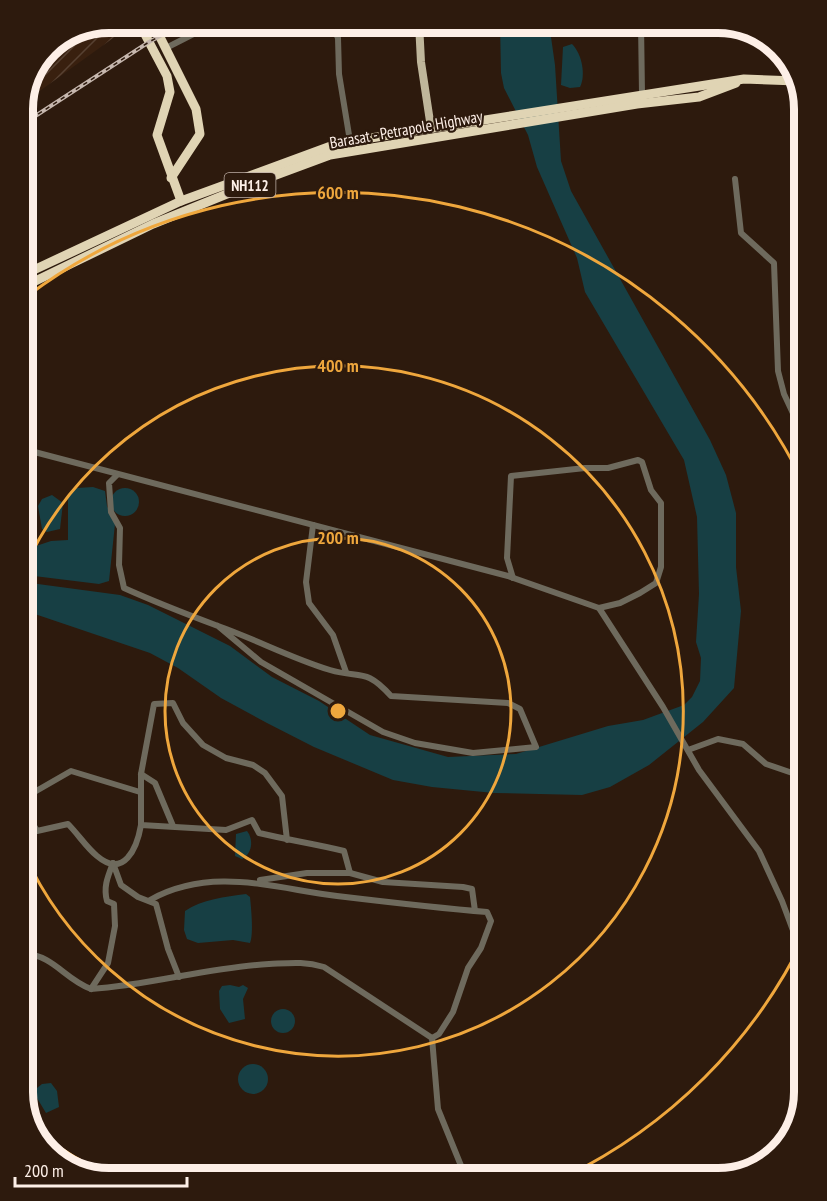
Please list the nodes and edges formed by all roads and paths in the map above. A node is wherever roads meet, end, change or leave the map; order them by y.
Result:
1 (145, 33) edge
2 (158, 33) edge
3 (194, 33) edge
4 (336, 33) edge
5 (420, 33) edge
6 (641, 33) edge
7 (166, 48) junction
8 (744, 79) junction
9 (788, 81) edge
10 (642, 94) junction
11 (595, 106) junction
12 (431, 128) junction
13 (350, 141) junction
14 (171, 178) junction
15 (735, 179) dead end
16 (181, 201) junction
17 (33, 270) edge
18 (33, 282) edge
19 (794, 416) edge
20 (33, 452) edge
21 (117, 475) junction
22 (313, 525) junction
23 (513, 578) junction
24 (599, 608) junction
25 (218, 626) junction
26 (346, 672) junction
27 (688, 749) junction
28 (141, 774) junction
29 (794, 774) edge
30 (140, 792) junction
31 (33, 793) edge
32 (33, 823) edge
33 (141, 825) junction
34 (173, 826) junction
35 (287, 840) junction
36 (113, 863) junction
37 (350, 873) junction
38 (255, 881) junction
39 (150, 900) junction
40 (475, 911) junction
41 (794, 933) edge
42 (33, 954) edge
43 (179, 977) junction
44 (91, 989) junction
45 (432, 1038) junction
46 (462, 1168) edge

1 - 14 highway
2 - 7 highway
3 - 7 street
4 - 13 street
5 - 12 main road
6 - 10 street
7 - 14 highway
8 - 9 highway, Barasat - Petrapole Highway / NH112
8 - 10 highway, Barasat - Petrapole Highway / NH112
8 - 11 highway, Barasat - Petrapole Highway / NH112
10 - 11 highway, Barasat - Petrapole Highway / NH112
11 - 12 highway, Barasat - Petrapole Highway / NH112
11 - 18 highway, Barasat - Petrapole Highway / NH112
12 - 13 highway, Barasat - Petrapole Highway / NH112
13 - 16 highway, Barasat - Petrapole Highway / NH112
14 - 16 highway
15 - 19 street
16 - 17 highway, Barasat - Petrapole Highway / NH112
20 - 21 street
21 - 22 street
21 - 25 street
22 - 23 street
22 - 26 street
23 - 24 street
23 - 24 street
24 - 27 street
25 - 26 street
25 - 26 street
27 - 29 street
27 - 41 street
28 - 30 street
28 - 34 street
28 - 35 street
30 - 31 street
30 - 33 street
32 - 36 street
33 - 34 street
33 - 36 street
34 - 35 street
35 - 37 street
36 - 39 street
36 - 44 street
37 - 38 street
37 - 40 street
38 - 39 street
38 - 40 street
39 - 43 street
40 - 45 street
42 - 44 street
43 - 44 street
43 - 45 street
45 - 46 street

